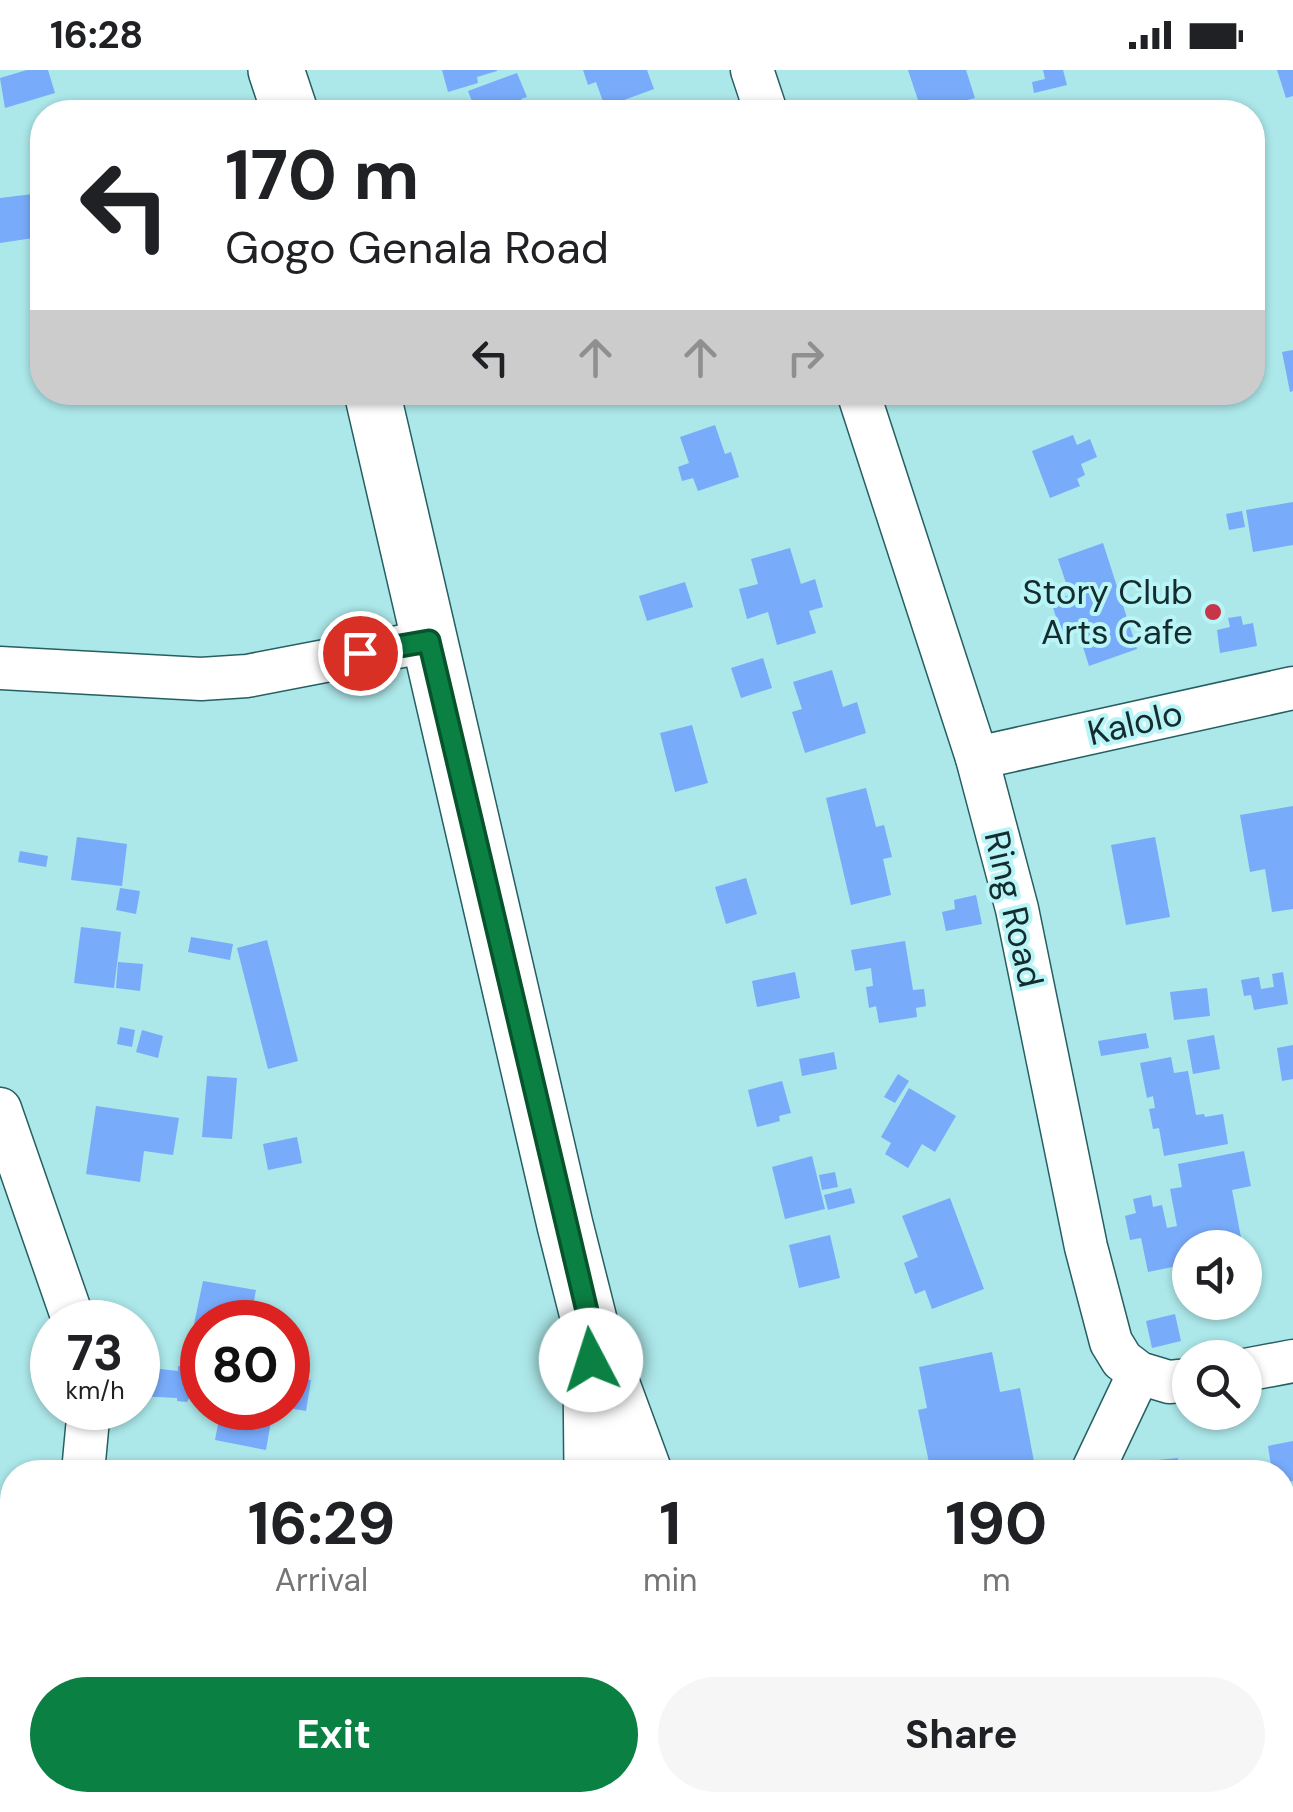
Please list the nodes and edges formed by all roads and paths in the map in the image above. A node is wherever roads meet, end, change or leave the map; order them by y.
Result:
1 (276, 70) edge
2 (752, 70) edge
3 (286, 100) edge
4 (762, 100) edge
5 (375, 405) edge
6 (862, 405) edge
7 (429, 641) junction
8 (0, 668) edge
9 (1293, 688) edge
10 (977, 758) junction
11 (0, 1108) edge
12 (66, 1300) edge
13 (591, 1328) junction
14 (1293, 1361) edge
15 (1262, 1367) edge
16 (1139, 1373) junction
17 (1172, 1382) edge
18 (87, 1430) edge
19 (84, 1460) edge
20 (592, 1460) edge
21 (640, 1460) edge
22 (1098, 1460) edge

1 - 3 highway
2 - 4 street
5 - 7 highway
6 - 10 street, Ring Road
7 - 8 street
7 - 13 highway
9 - 10 street, Kalolo
10 - 16 street, Ring Road
11 - 12 street
13 - 20 highway
13 - 21 highway
14 - 15 street
16 - 17 street
16 - 22 street
18 - 19 street

